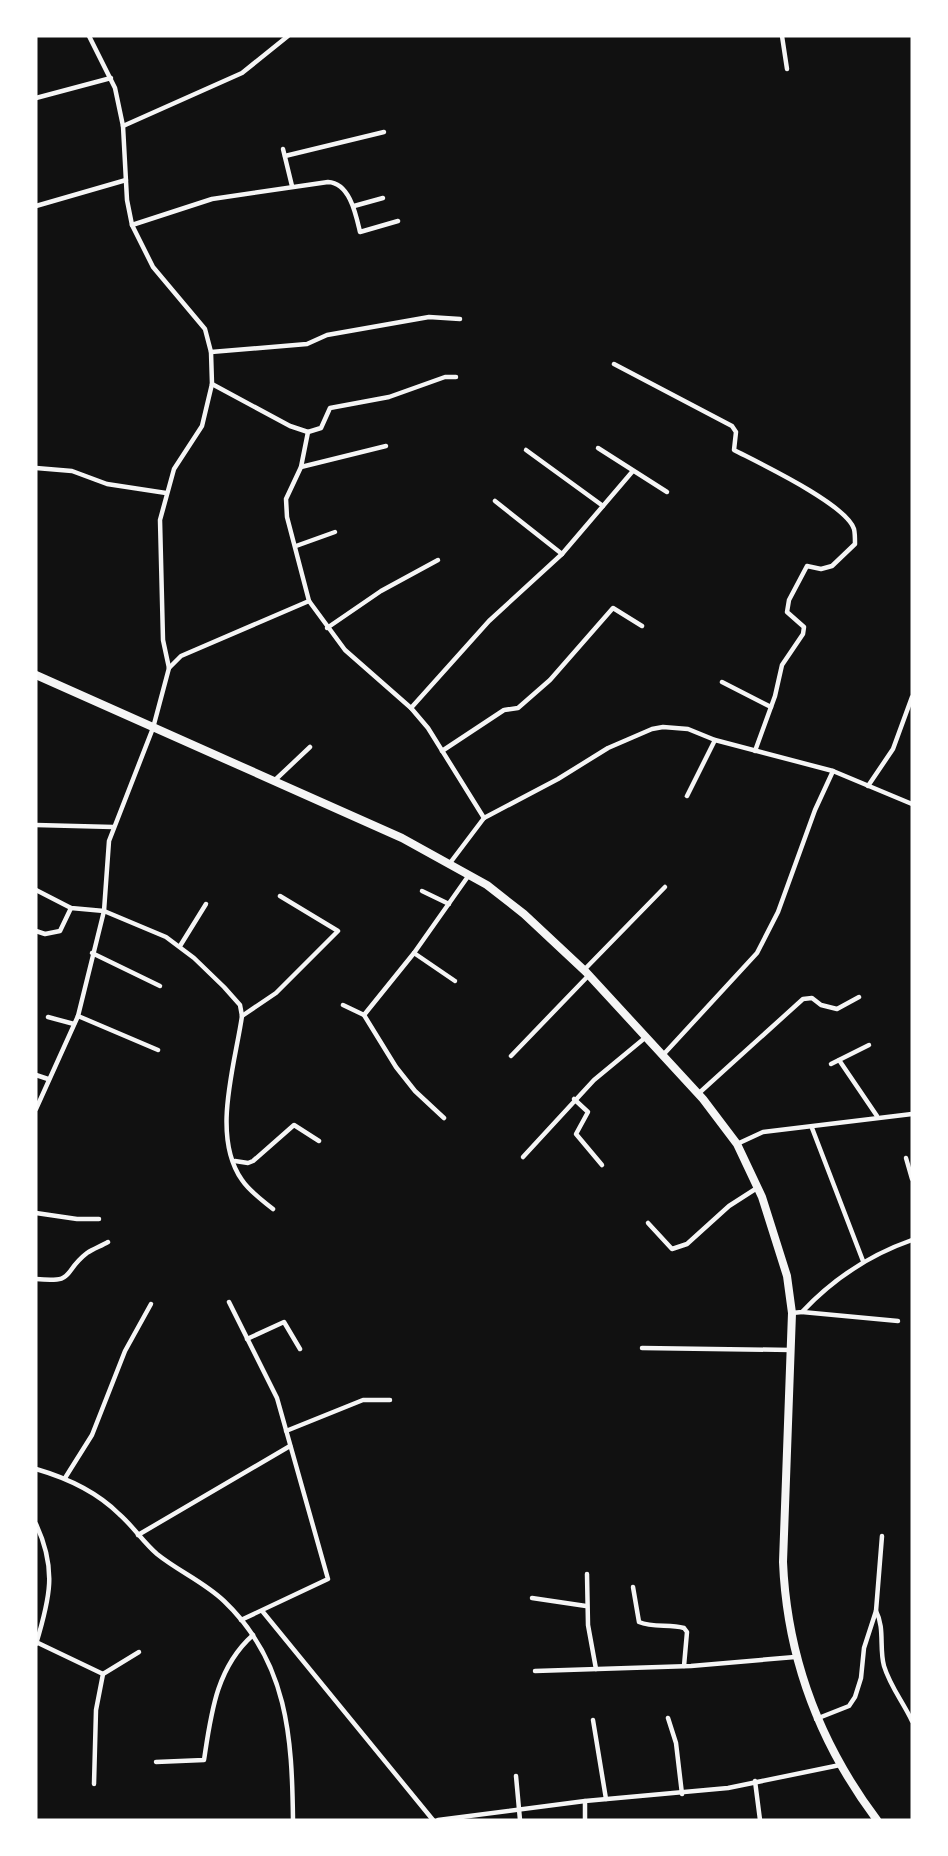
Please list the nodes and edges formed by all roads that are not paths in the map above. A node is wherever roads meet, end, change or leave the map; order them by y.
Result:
1 (89, 36) edge
2 (288, 36) edge
3 (782, 36) edge
4 (787, 69) dead end
5 (111, 78) junction
6 (36, 98) edge
7 (123, 126) junction
8 (384, 132) dead end
9 (283, 149) dead end
10 (285, 156) junction
11 (126, 180) junction
12 (292, 186) junction
13 (383, 198) dead end
14 (36, 206) edge
15 (354, 206) junction
16 (398, 221) dead end
17 (132, 225) junction
18 (460, 319) dead end
19 (211, 352) junction
20 (614, 364) dead end
21 (456, 377) dead end
22 (212, 384) junction
23 (309, 432) junction
24 (386, 446) dead end
25 (598, 448) dead end
26 (526, 450) dead end
27 (301, 467) junction
28 (36, 468) edge
29 (632, 472) junction
30 (667, 492) dead end
31 (166, 493) junction
32 (495, 501) dead end
33 (603, 506) junction
34 (335, 531) dead end
35 (296, 546) junction
36 (562, 554) junction
37 (438, 560) dead end
38 (309, 601) junction
39 (642, 626) dead end
40 (327, 628) junction
41 (170, 668) junction
42 (36, 675) edge
43 (722, 682) dead end
44 (912, 698) edge
45 (771, 707) junction
46 (411, 708) junction
47 (153, 728) junction
48 (715, 740) junction
49 (310, 747) dead end
50 (442, 751) junction
51 (755, 751) junction
52 (833, 771) junction
53 (274, 781) junction
54 (868, 786) junction
55 (687, 796) dead end
56 (912, 804) edge
57 (484, 818) junction
58 (36, 825) edge
59 (113, 828) junction
60 (450, 863) junction
61 (470, 875) junction
62 (665, 886) dead end
63 (36, 890) edge
64 (422, 891) dead end
65 (280, 896) dead end
66 (206, 904) dead end
67 (449, 904) junction
68 (71, 908) junction
69 (104, 912) junction
70 (36, 931) edge
71 (180, 946) junction
72 (92, 953) junction
73 (414, 953) junction
74 (586, 973) junction
75 (455, 981) dead end
76 (160, 986) dead end
77 (859, 998) dead end
78 (343, 1005) dead end
79 (364, 1015) junction
80 (78, 1016) junction
81 (242, 1016) junction
82 (48, 1017) dead end
83 (74, 1024) junction
84 (646, 1037) junction
85 (869, 1045) dead end
86 (158, 1050) dead end
87 (663, 1054) junction
88 (511, 1056) dead end
89 (839, 1060) junction
90 (831, 1064) dead end
91 (36, 1075) edge
92 (48, 1079) junction
93 (698, 1094) junction
94 (574, 1100) junction
95 (36, 1109) edge
96 (912, 1114) edge
97 (877, 1116) junction
98 (444, 1118) dead end
99 (812, 1128) junction
100 (319, 1140) dead end
101 (737, 1144) junction
102 (523, 1157) dead end
103 (906, 1158) dead end
104 (235, 1161) junction
105 (603, 1165) dead end
106 (912, 1179) edge
107 (757, 1188) junction
108 (273, 1209) dead end
109 (36, 1214) edge
110 (99, 1219) dead end
111 (648, 1223) dead end
112 (912, 1240) edge
113 (108, 1242) dead end
114 (863, 1261) junction
115 (36, 1280) edge
116 (229, 1302) dead end
117 (151, 1304) dead end
118 (802, 1312) junction
119 (792, 1313) junction
120 (898, 1321) dead end
121 (247, 1339) junction
122 (642, 1348) dead end
123 (300, 1349) dead end
124 (791, 1350) junction
125 (390, 1400) dead end
126 (286, 1431) junction
127 (290, 1446) junction
128 (36, 1469) edge
129 (65, 1478) junction
130 (36, 1524) edge
131 (138, 1535) junction
132 (882, 1536) dead end
133 (587, 1574) dead end
134 (633, 1587) dead end
135 (532, 1598) dead end
136 (586, 1606) junction
137 (876, 1611) junction
138 (262, 1612) junction
139 (241, 1620) junction
140 (253, 1635) junction
141 (36, 1643) edge
142 (139, 1652) dead end
143 (795, 1657) junction
144 (684, 1666) junction
145 (596, 1669) junction
146 (535, 1671) dead end
147 (103, 1674) junction
148 (668, 1718) dead end
149 (816, 1719) junction
150 (593, 1720) dead end
151 (912, 1721) edge
152 (156, 1762) dead end
153 (840, 1765) junction
154 (516, 1776) dead end
155 (755, 1781) junction
156 (94, 1784) dead end
157 (682, 1794) junction
158 (606, 1799) junction
159 (585, 1801) junction
160 (518, 1809) junction
161 (293, 1820) edge
162 (433, 1820) edge
163 (438, 1820) edge
164 (520, 1820) edge
165 (585, 1820) edge
166 (760, 1820) edge
167 (877, 1820) edge

1 - 5 street
2 - 7 street
3 - 4 street
5 - 6 street
5 - 7 street
7 - 11 street
8 - 10 street
9 - 10 street
10 - 12 street
11 - 14 street
11 - 17 street
12 - 15 street
12 - 17 street
13 - 15 street
15 - 16 street
17 - 19 street
18 - 19 street
19 - 22 street
20 - 45 street
21 - 23 street
22 - 23 street
22 - 31 street
23 - 27 street
24 - 27 street
25 - 29 street
26 - 33 street
27 - 35 street
28 - 31 street
29 - 30 street
29 - 33 street
31 - 41 street
32 - 36 street
33 - 36 street
34 - 35 street
35 - 38 street
36 - 46 street
37 - 40 street
38 - 40 street
38 - 41 street
39 - 50 street
40 - 46 street
41 - 47 street
42 - 47 main road
43 - 45 street
44 - 54 street
45 - 51 street
46 - 50 street
47 - 53 main road
47 - 59 street
48 - 51 street
48 - 55 street
48 - 57 street
49 - 53 street
50 - 57 street
51 - 52 street
52 - 54 street
52 - 87 street
53 - 60 main road
54 - 56 street
57 - 60 street
58 - 59 street
59 - 69 street
60 - 61 main road
61 - 67 street
61 - 74 main road
62 - 74 street
63 - 68 street
64 - 67 street
65 - 81 street
66 - 71 street
67 - 73 street
68 - 69 street
68 - 70 street
69 - 71 street
69 - 72 street
71 - 81 street
72 - 76 street
72 - 80 street
73 - 75 street
73 - 79 street
74 - 84 main road
74 - 88 street
77 - 93 street
78 - 79 street
79 - 98 street
80 - 83 street
80 - 86 street
81 - 104 street
82 - 83 street
83 - 92 street
84 - 87 main road
84 - 94 street
85 - 89 street
87 - 93 main road
89 - 90 street
89 - 97 street
91 - 92 street
92 - 95 street
93 - 101 main road
94 - 102 street
94 - 105 street
96 - 97 street
97 - 99 street
99 - 101 street
99 - 114 street
100 - 104 street
101 - 107 main road
103 - 106 street
104 - 108 street
107 - 111 street
107 - 119 main road
109 - 110 street
112 - 114 street
113 - 115 street
114 - 118 street
116 - 121 street
117 - 129 street
118 - 119 street
118 - 120 street
119 - 124 main road
121 - 123 street
121 - 126 street
122 - 124 street
124 - 143 main road
125 - 126 street
126 - 127 street
127 - 131 street
127 - 138 street
128 - 129 street
129 - 131 street
130 - 141 street
131 - 139 street
132 - 137 street
133 - 136 street
134 - 144 street
135 - 136 street
136 - 145 street
137 - 149 street
137 - 151 street
138 - 139 street
138 - 162 street
139 - 140 street
140 - 152 street
140 - 161 street
141 - 147 street
142 - 147 street
143 - 144 street
143 - 149 main road
144 - 145 street
145 - 146 street
147 - 156 street
148 - 157 street
149 - 153 main road
150 - 158 street
153 - 155 street
153 - 167 main road
154 - 160 street
155 - 157 street
155 - 166 street
157 - 158 street
158 - 159 street
159 - 160 street
159 - 165 street
160 - 163 street
160 - 164 street

